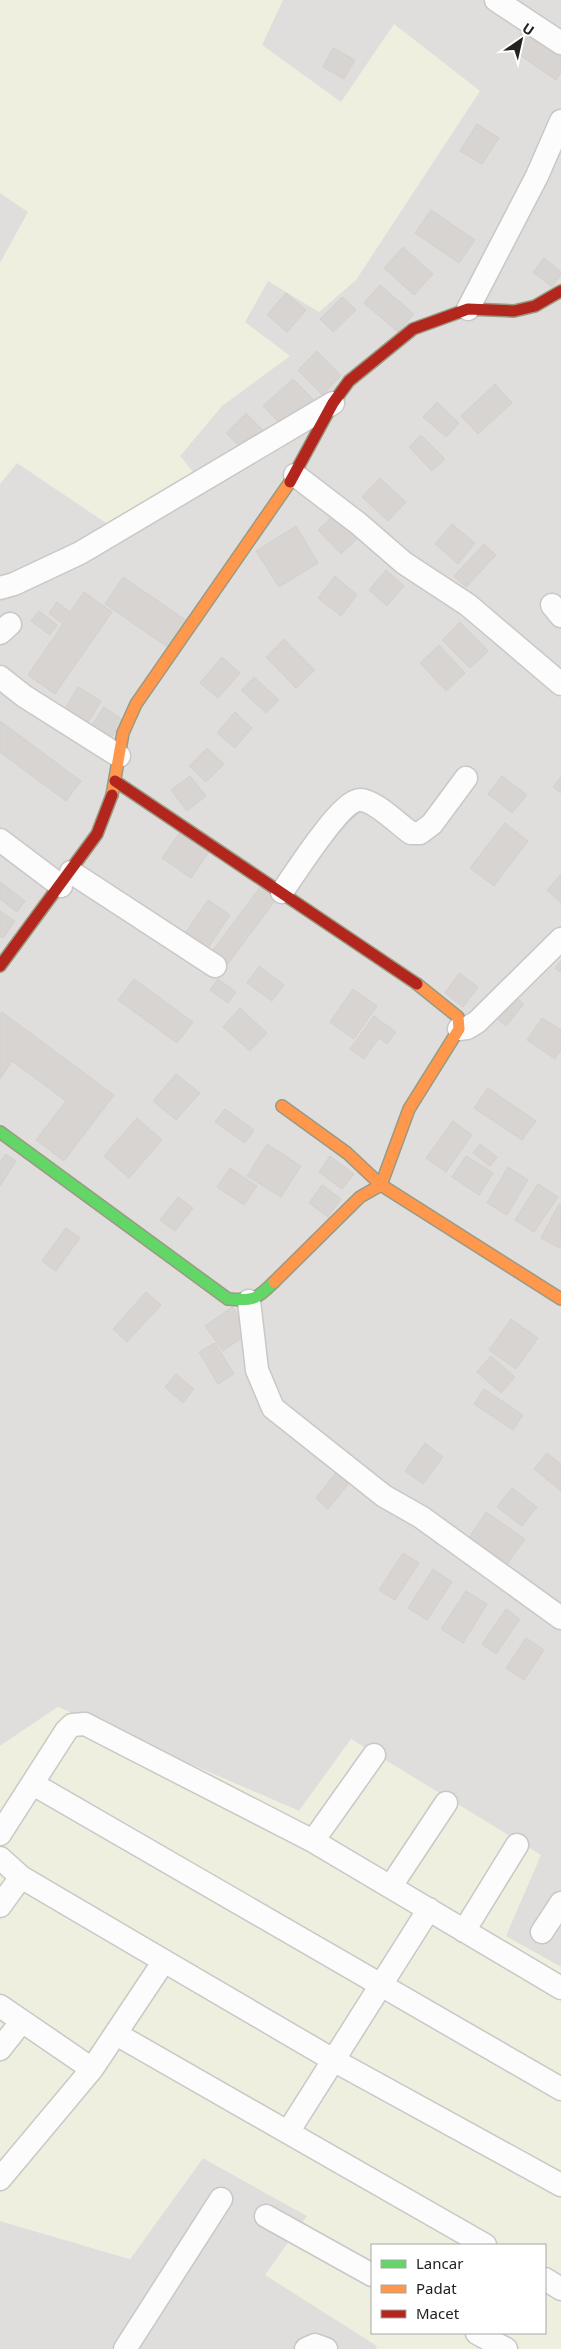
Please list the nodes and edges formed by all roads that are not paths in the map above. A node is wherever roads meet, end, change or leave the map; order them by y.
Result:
1 (496, 0) edge
2 (561, 43) edge
3 (561, 121) edge
4 (561, 291) edge
5 (468, 309) junction
6 (333, 402) junction
7 (295, 476) junction
8 (0, 588) edge
9 (0, 677) edge
10 (561, 684) edge
11 (119, 756) junction
12 (466, 778) dead end
13 (115, 781) junction
14 (0, 840) edge
15 (66, 879) junction
16 (282, 892) junction
17 (561, 938) edge
18 (0, 966) edge
19 (215, 966) dead end
20 (459, 1029) junction
21 (282, 1106) dead end
22 (0, 1132) edge
23 (381, 1184) junction
24 (561, 1299) edge
25 (249, 1301) junction
26 (561, 1618) edge
27 (374, 1755) dead end
28 (32, 1784) junction
29 (446, 1803) dead end
30 (0, 1834) edge
31 (313, 1841) junction
32 (517, 1845) dead end
33 (0, 1858) edge
34 (21, 1877) junction
35 (390, 1886) junction
36 (561, 1903) edge
37 (0, 1906) edge
38 (429, 1909) junction
39 (464, 1931) junction
40 (542, 1932) dead end
41 (164, 1962) junction
42 (380, 1986) junction
43 (561, 1988) edge
44 (0, 2006) edge
45 (22, 2021) junction
46 (116, 2034) junction
47 (0, 2049) edge
48 (335, 2061) junction
49 (92, 2069) junction
50 (561, 2089) edge
51 (288, 2132) junction
52 (0, 2180) edge
53 (561, 2185) edge
54 (221, 2199) dead end
55 (266, 2216) dead end
56 (483, 2244) edge
57 (371, 2274) edge
58 (479, 2334) edge
59 (125, 2349) edge
60 (306, 2349) edge
61 (326, 2349) edge
62 (506, 2349) edge

1 - 2 street
3 - 5 street
4 - 5 street
5 - 6 street
6 - 7 street
6 - 8 street
7 - 10 street
7 - 11 street
9 - 11 street
11 - 13 street
12 - 16 street
13 - 15 street
13 - 16 street
14 - 15 street
15 - 18 street
15 - 19 street
16 - 20 street
17 - 20 street
20 - 23 street
21 - 23 street
22 - 25 street
23 - 24 street
23 - 25 street
25 - 26 street
27 - 31 street
28 - 30 street
28 - 31 street
28 - 42 street
29 - 35 street
31 - 35 street
32 - 39 street
33 - 34 street
34 - 37 street
34 - 41 street
35 - 38 street
36 - 40 street
38 - 39 street
38 - 42 street
39 - 43 street
41 - 46 street
41 - 48 street
42 - 48 street
42 - 50 street
44 - 45 street
45 - 47 street
45 - 49 street
46 - 49 street
46 - 51 street
48 - 51 street
48 - 53 street
49 - 52 street
51 - 56 street
54 - 59 street
55 - 57 street
58 - 62 street
60 - 61 street

